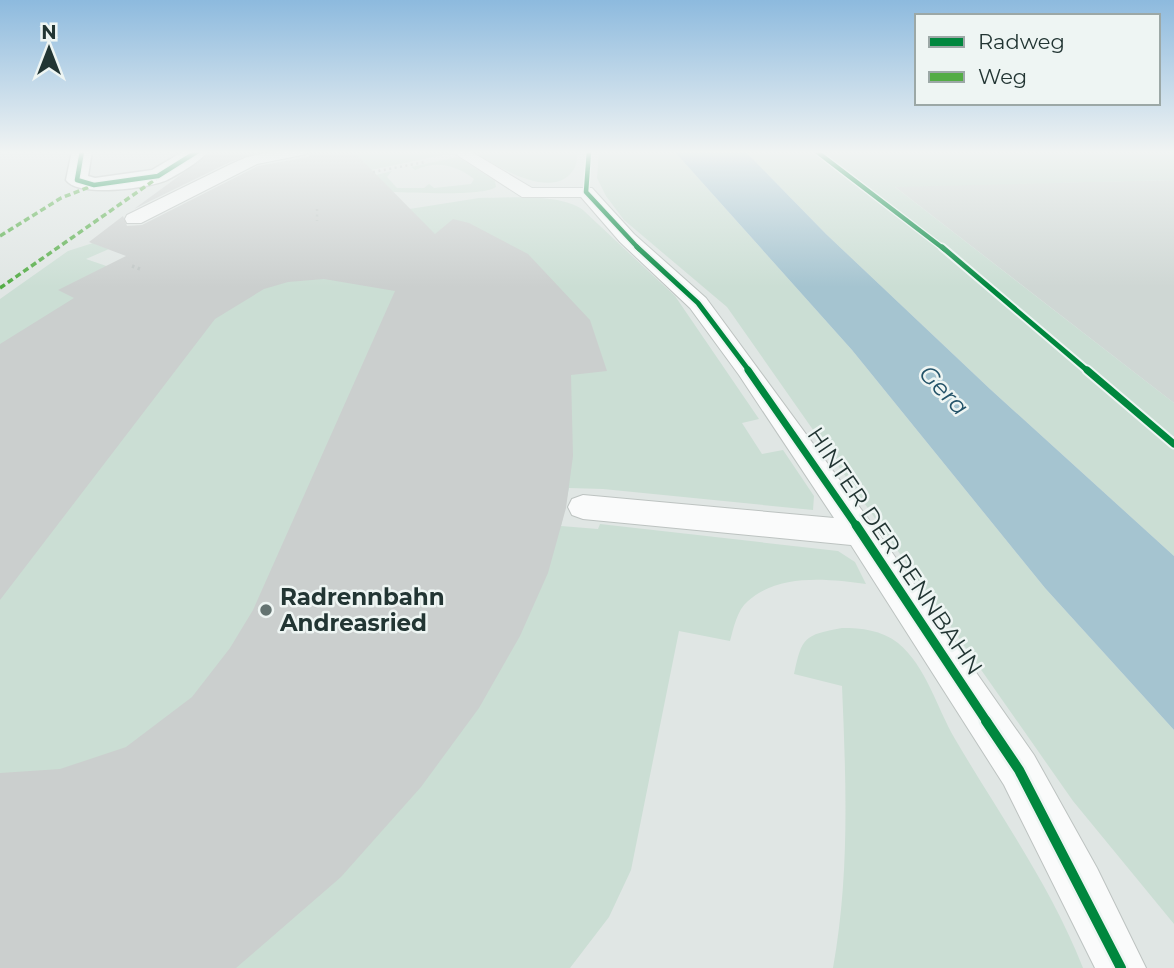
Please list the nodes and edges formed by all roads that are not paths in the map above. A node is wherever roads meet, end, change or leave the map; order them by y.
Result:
1 (179, 196) edge
2 (590, 196) edge
3 (134, 219) dead end
4 (583, 507) dead end
5 (861, 533) junction
6 (1121, 968) edge

1 - 3 lane
2 - 5 lane, HINTER DER RENNBAHN
4 - 5 lane
5 - 6 lane, HINTER DER RENNBAHN

